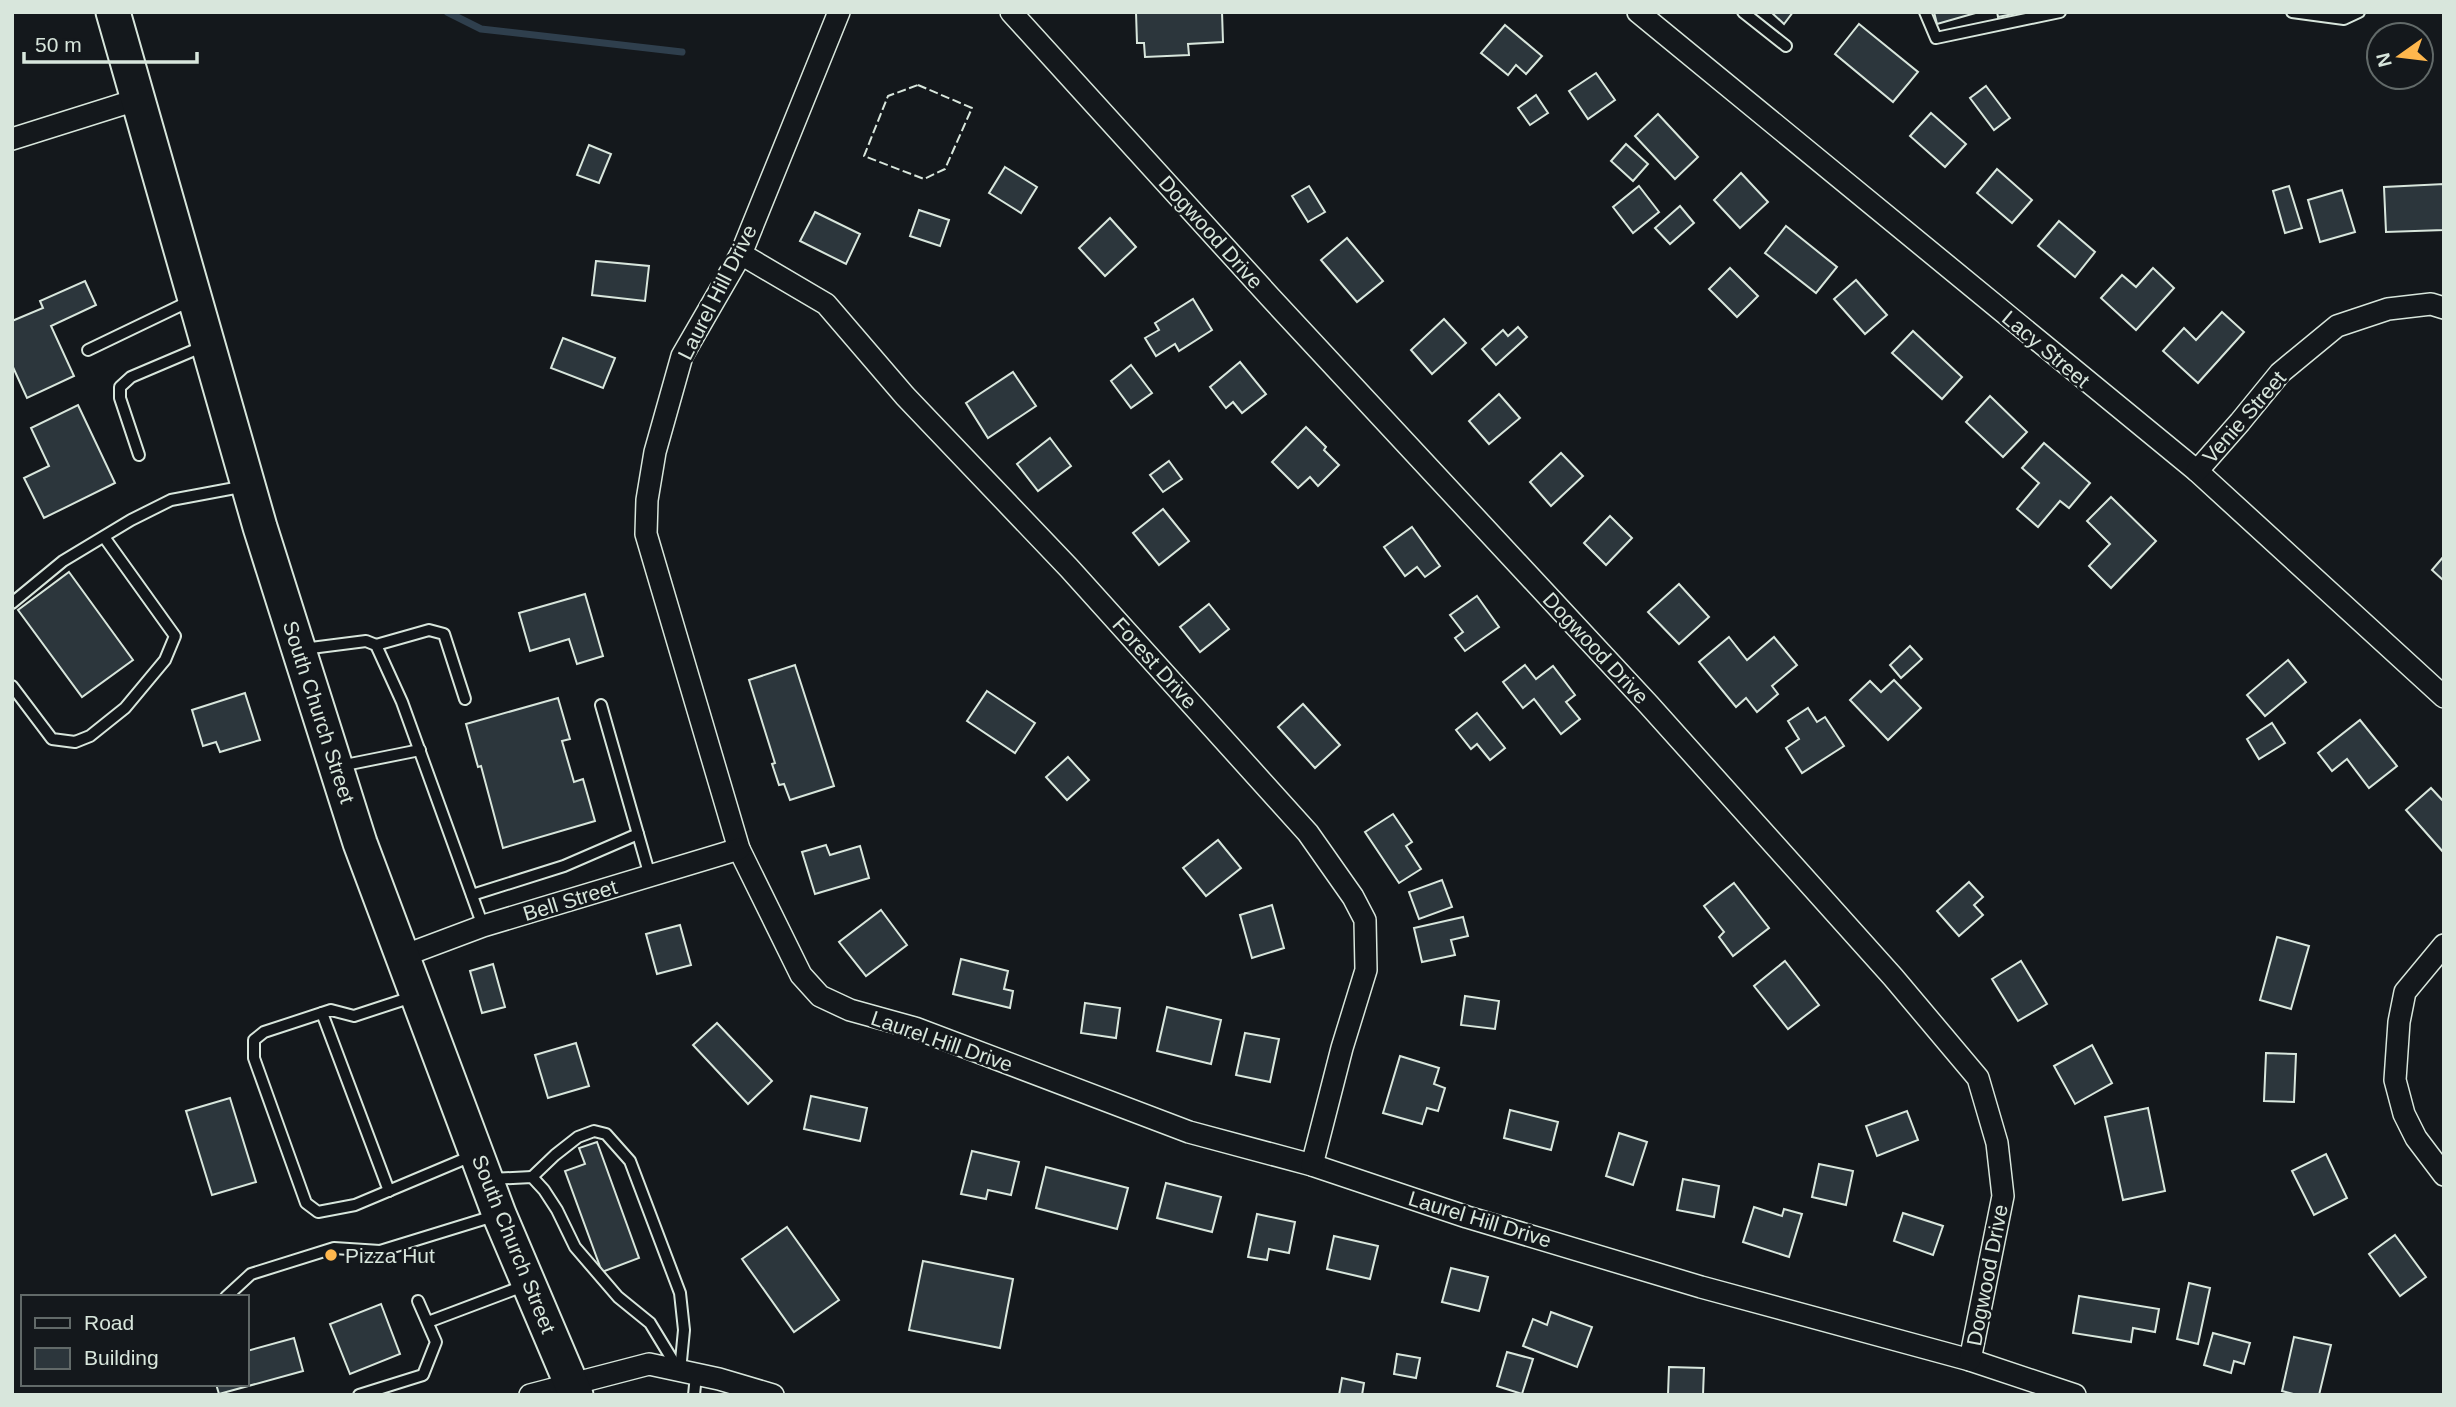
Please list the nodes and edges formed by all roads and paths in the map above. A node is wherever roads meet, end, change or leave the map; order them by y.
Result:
1 (113, 12) edge
2 (839, 12) edge
3 (1011, 12) edge
4 (1638, 12) edge
5 (1743, 12) edge
6 (1925, 12) edge
7 (1988, 12) edge
8 (2060, 12) edge
9 (2292, 12) edge
10 (2360, 12) edge
11 (1990, 26) junction
12 (1786, 46) dead end
13 (139, 99) junction
14 (12, 139) edge
15 (741, 254) junction
16 (195, 298) junction
17 (2444, 308) edge
18 (209, 345) junction
19 (88, 350) dead end
20 (139, 455) dead end
21 (2197, 471) junction
22 (248, 486) junction
23 (104, 537) junction
24 (12, 604) edge
25 (376, 645) junction
26 (299, 649) junction
27 (12, 686) edge
28 (2444, 697) edge
29 (465, 699) dead end
30 (601, 705) dead end
31 (420, 750) junction
32 (336, 766) junction
33 (638, 834) junction
34 (739, 849) junction
35 (650, 876) junction
36 (472, 895) junction
37 (483, 926) junction
38 (2444, 945) edge
39 (403, 956) junction
40 (417, 995) junction
41 (322, 1013) junction
42 (1312, 1165) junction
43 (482, 1166) junction
44 (2444, 1175) edge
45 (532, 1177) junction
46 (389, 1191) junction
47 (499, 1214) junction
48 (529, 1284) junction
49 (228, 1295) edge
50 (418, 1301) dead end
51 (428, 1322) junction
52 (1970, 1360) junction
53 (690, 1380) edge
54 (573, 1389) edge
55 (766, 1394) edge
56 (359, 1395) edge
57 (530, 1395) edge
58 (2075, 1395) edge

1 - 13 main road, South Church Street
2 - 15 street, Laurel Hill Drive
3 - 52 street, Dogwood Drive
4 - 21 street, Lacy Street
5 - 12 lane
6 - 11 lane
7 - 11 lane
8 - 11 lane
9 - 10 lane
13 - 14 street
13 - 16 main road, South Church Street
15 - 34 street, Laurel Hill Drive
15 - 42 street, Forest Drive
16 - 18 main road, South Church Street
16 - 19 lane
17 - 21 street, Venie Street
18 - 20 lane
18 - 22 main road, South Church Street
21 - 28 street, Lacy Street
22 - 23 lane
22 - 26 main road, South Church Street
23 - 24 lane
23 - 27 lane
25 - 26 lane
25 - 29 lane
25 - 31 lane
26 - 32 main road, South Church Street
30 - 33 lane
31 - 32 lane
31 - 36 lane
32 - 39 main road, South Church Street
33 - 35 lane
33 - 36 lane
34 - 35 street, Bell Street
34 - 42 street, Laurel Hill Drive
35 - 37 street, Bell Street
36 - 37 lane
37 - 39 street, Bell Street
38 - 44 street
39 - 40 main road, South Church Street
40 - 41 lane
40 - 43 main road, South Church Street
41 - 46 lane
41 - 46 lane
42 - 52 street, Laurel Hill Drive
43 - 45 lane
43 - 46 lane
43 - 47 main road, South Church Street
45 - 53 lane
45 - 53 lane
47 - 48 main road, South Church Street
47 - 49 lane
48 - 51 lane
48 - 54 main road, South Church Street
50 - 51 lane
51 - 56 lane
52 - 58 street, Laurel Hill Drive
53 - 54 street
53 - 55 street
54 - 57 street

